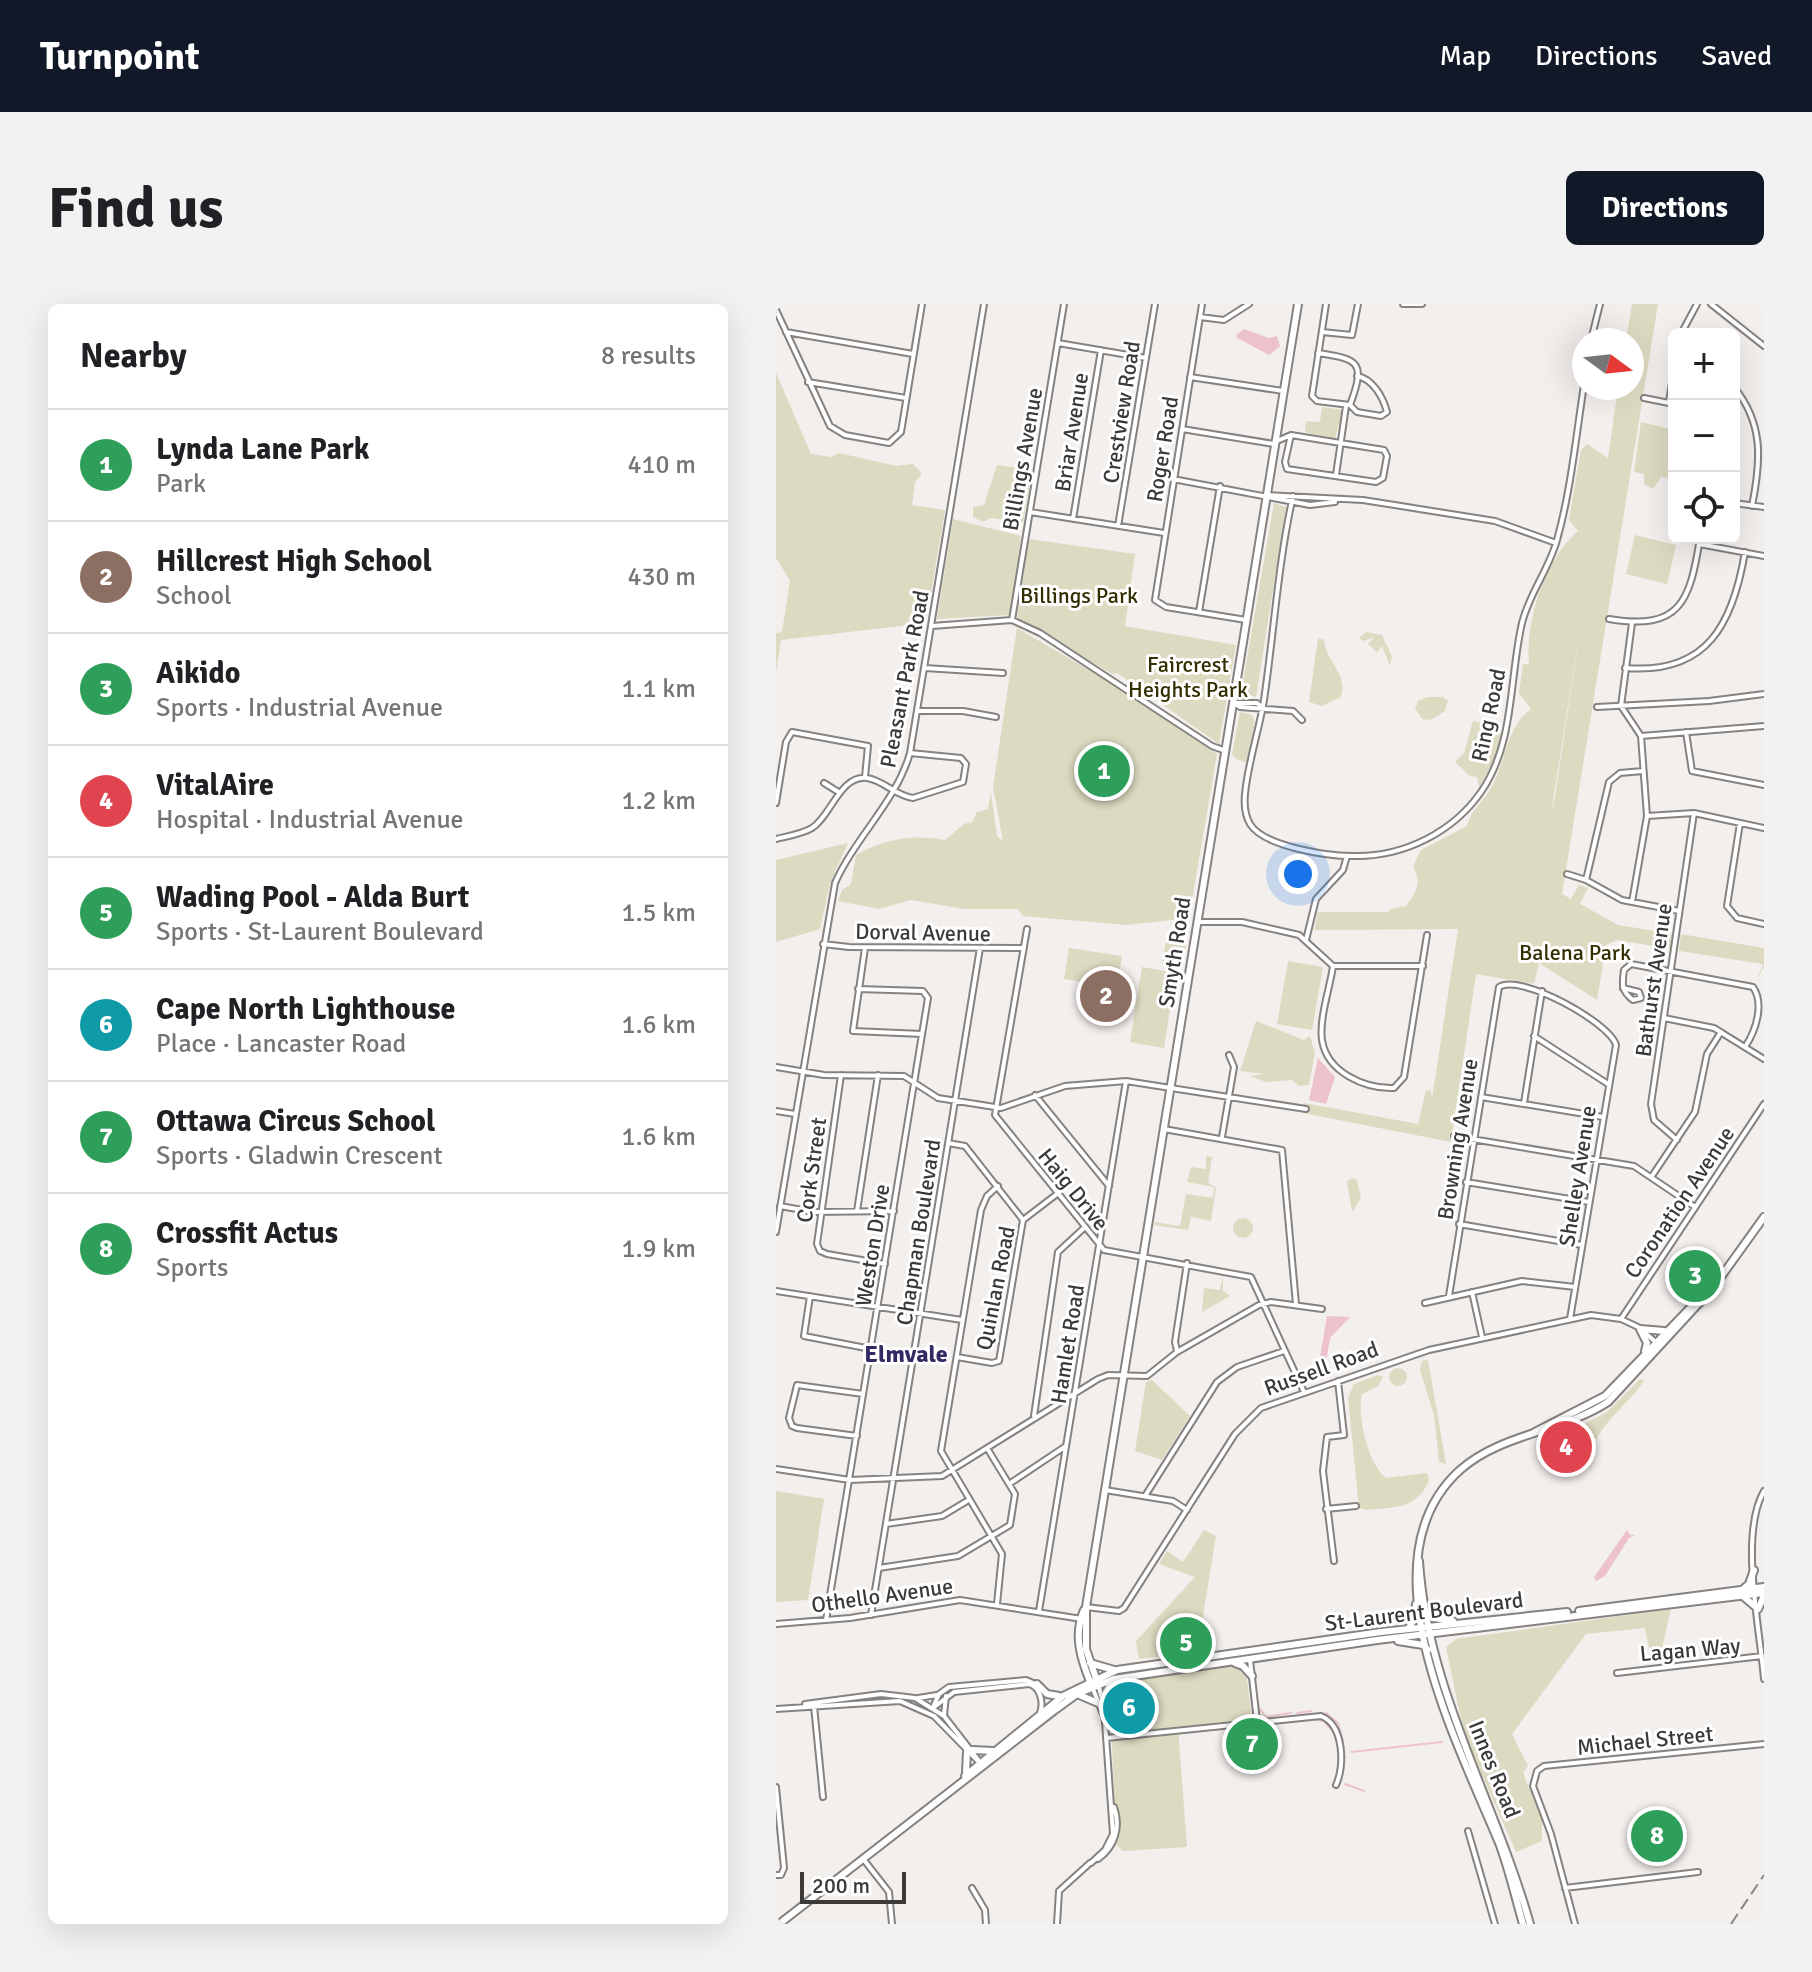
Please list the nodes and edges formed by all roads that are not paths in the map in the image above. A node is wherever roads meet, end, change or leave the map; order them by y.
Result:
1 (922, 304) edge
2 (984, 304) edge
3 (1064, 304) edge
4 (1155, 304) edge
5 (1202, 304) edge
6 (1249, 304) edge
7 (1298, 304) edge
8 (1326, 304) edge
9 (1358, 304) edge
10 (1403, 304) edge
11 (1422, 304) edge
12 (1600, 304) edge
13 (1697, 304) edge
14 (1711, 304) edge
15 (776, 310) edge
16 (1200, 317) junction
17 (1594, 328) edge
18 (1684, 328) edge
19 (786, 332) junction
20 (1322, 332) junction
21 (1058, 343) junction
22 (1764, 346) edge
23 (1101, 350) junction
24 (1318, 353) junction
25 (913, 354) junction
26 (1146, 358) junction
27 (1357, 376) junction
28 (1190, 377) junction
29 (808, 382) junction
30 (1284, 391) junction
31 (1740, 396) edge
32 (906, 398) junction
33 (1644, 398) dead end
34 (1581, 400) edge
35 (1668, 402) edge
36 (1348, 406) junction
37 (1182, 429) junction
38 (1278, 429) junction
39 (1290, 435) junction
40 (1340, 442) junction
41 (1275, 443) junction
42 (1336, 475) junction
43 (1173, 479) junction
44 (1220, 486) junction
45 (1267, 495) junction
46 (1293, 499) junction
47 (1740, 504) edge
48 (1752, 506) junction
49 (1764, 507) edge
50 (1030, 512) junction
51 (1073, 519) junction
52 (1118, 526) junction
53 (1164, 533) junction
54 (1556, 543) junction
55 (1700, 544) edge
56 (1712, 544) edge
57 (1745, 552) junction
58 (1764, 556) edge
59 (1199, 612) junction
60 (1609, 619) dead end
61 (1012, 620) junction
62 (1246, 620) junction
63 (1632, 623) junction
64 (932, 626) junction
65 (925, 668) junction
66 (1625, 668) junction
67 (1003, 673) dead end
68 (1764, 694) edge
69 (1234, 703) junction
70 (1621, 706) junction
71 (1248, 707) junction
72 (1262, 707) junction
73 (1597, 707) dead end
74 (918, 711) junction
75 (996, 717) dead end
76 (1302, 720) dead end
77 (1259, 722) junction
78 (1764, 726) edge
79 (1686, 732) junction
80 (1641, 736) junction
81 (1226, 751) junction
82 (910, 753) junction
83 (1643, 771) junction
84 (865, 778) junction
85 (824, 783) dead end
86 (1764, 785) edge
87 (894, 792) junction
88 (840, 793) junction
89 (776, 803) edge
90 (1694, 813) junction
91 (1647, 816) junction
92 (1740, 823) junction
93 (1764, 828) edge
94 (776, 839) edge
95 (1347, 856) junction
96 (1567, 874) dead end
97 (1586, 880) junction
98 (1632, 902) junction
99 (1679, 911) junction
100 (1197, 922) junction
101 (1764, 924) edge
102 (1027, 929) dead end
103 (1427, 935) dead end
104 (1306, 940) junction
105 (823, 944) junction
106 (865, 948) junction
107 (980, 948) junction
108 (1024, 948) junction
109 (1333, 966) junction
110 (1423, 966) junction
111 (1671, 971) junction
112 (1623, 988) dead end
113 (858, 989) junction
114 (1542, 991) junction
115 (1664, 1018) junction
116 (1721, 1032) junction
117 (922, 1034) junction
118 (1534, 1036) junction
119 (1745, 1047) junction
120 (1229, 1055) dead end
121 (1764, 1059) edge
122 (776, 1067) edge
123 (802, 1071) junction
124 (841, 1075) junction
125 (878, 1075) junction
126 (914, 1080) junction
127 (1126, 1081) junction
128 (1608, 1084) junction
129 (1171, 1086) junction
130 (1035, 1095) junction
131 (1229, 1096) junction
132 (1481, 1097) junction
133 (955, 1100) junction
134 (1523, 1103) junction
135 (1764, 1104) edge
136 (996, 1107) junction
137 (1306, 1109) dead end
138 (776, 1111) edge
139 (795, 1114) junction
140 (1603, 1117) junction
141 (1164, 1129) junction
142 (1454, 1136) dead end
143 (1222, 1138) junction
144 (1473, 1139) junction
145 (1677, 1140) junction
146 (948, 1143) junction
147 (1596, 1160) junction
148 (1652, 1176) junction
149 (1466, 1182) junction
150 (998, 1186) junction
151 (1109, 1186) junction
152 (1057, 1194) junction
153 (1589, 1202) junction
154 (780, 1206) junction
155 (1695, 1207) junction
156 (857, 1211) junction
157 (894, 1211) junction
158 (820, 1212) junction
159 (1764, 1217) edge
160 (1023, 1220) junction
161 (1459, 1224) junction
162 (1084, 1228) junction
163 (776, 1232) edge
164 (1099, 1245) junction
165 (1582, 1245) junction
166 (1143, 1256) junction
167 (1187, 1263) junction
168 (885, 1264) junction
169 (1714, 1283) junction
170 (1575, 1287) junction
171 (776, 1291) edge
172 (1472, 1292) junction
173 (810, 1296) junction
174 (1449, 1296) junction
175 (1265, 1302) junction
176 (1425, 1303) dead end
177 (1296, 1304) junction
178 (878, 1307) junction
179 (1322, 1309) dead end
180 (921, 1314) junction
181 (1570, 1319) junction
182 (1621, 1319) junction
183 (962, 1320) junction
184 (1640, 1329) junction
185 (1667, 1329) junction
186 (1482, 1337) junction
187 (1658, 1344) junction
188 (871, 1349) junction
189 (1285, 1351) junction
190 (1177, 1352) junction
191 (957, 1357) junction
192 (1642, 1359) junction
193 (1123, 1376) junction
194 (1338, 1381) junction
195 (1075, 1392) junction
196 (1304, 1392) junction
197 (863, 1394) junction
198 (1035, 1417) junction
199 (1535, 1432) junction
200 (857, 1436) junction
201 (1066, 1446) junction
202 (987, 1448) junction
203 (776, 1469) edge
204 (952, 1472) junction
205 (893, 1479) junction
206 (850, 1480) junction
207 (1009, 1484) junction
208 (1105, 1490) junction
209 (1764, 1491) edge
210 (1145, 1496) junction
211 (968, 1501) junction
212 (1356, 1506) dead end
213 (1326, 1509) junction
214 (1187, 1510) junction
215 (886, 1524) junction
216 (991, 1537) junction
217 (1418, 1553) junction
218 (1334, 1561) dead end
219 (879, 1568) junction
220 (1754, 1570) junction
221 (1761, 1591) edge
222 (1416, 1593) junction
223 (1740, 1593) junction
224 (997, 1604) junction
225 (1086, 1607) junction
226 (1758, 1609) junction
227 (1039, 1611) junction
228 (1427, 1613) junction
229 (1566, 1614) junction
230 (871, 1615) junction
231 (1083, 1619) junction
232 (826, 1620) junction
233 (1470, 1622) junction
234 (776, 1624) edge
235 (1408, 1629) junction
236 (1457, 1630) junction
237 (1428, 1631) junction
238 (1387, 1640) junction
239 (1428, 1650) junction
240 (1250, 1656) junction
241 (1763, 1656) edge
242 (1438, 1658) junction
243 (1086, 1662) junction
244 (1220, 1663) junction
245 (1117, 1670) junction
246 (1617, 1673) dead end
247 (1252, 1676) junction
248 (1114, 1679) junction
249 (1764, 1679) edge
250 (1094, 1682) junction
251 (1037, 1684) junction
252 (1076, 1691) junction
253 (939, 1694) junction
254 (947, 1694) junction
255 (1063, 1696) junction
256 (865, 1698) junction
257 (915, 1698) junction
258 (1100, 1700) junction
259 (803, 1705) junction
260 (814, 1706) junction
261 (933, 1707) junction
262 (1053, 1707) junction
263 (776, 1709) edge
264 (929, 1713) junction
265 (944, 1716) junction
266 (1038, 1717) junction
267 (1257, 1721) junction
268 (1106, 1738) junction
269 (1764, 1744) edge
270 (969, 1751) junction
271 (993, 1751) junction
272 (981, 1764) junction
273 (963, 1779) junction
274 (1336, 1785) dead end
275 (776, 1787) edge
276 (823, 1797) dead end
277 (778, 1827) edge
278 (1468, 1831) dead end
279 (864, 1860) junction
280 (1698, 1872) dead end
281 (776, 1875) edge
282 (972, 1888) dead end
283 (1565, 1888) junction
284 (779, 1924) edge
285 (892, 1924) edge
286 (986, 1924) edge
287 (1057, 1924) edge
288 (1495, 1924) edge
289 (1523, 1924) edge
290 (1530, 1924) edge
291 (1575, 1924) edge

1 - 25 street
2 - 64 street, Pleasant Park Road
3 - 21 street, Billings Avenue
4 - 26 street, Crestview Road
5 - 16 street, Roger Road
6 - 16 street
7 - 30 main road, Smyth Road
8 - 20 street
9 - 20 street
10 - 11 street
12 - 17 street
13 - 18 street
14 - 22 street
15 - 19 street
16 - 28 street, Roger Road
19 - 25 street
19 - 29 street
20 - 24 street
21 - 23 street
21 - 50 street, Billings Avenue
23 - 26 street
23 - 51 street, Briar Avenue
24 - 27 street
24 - 36 street
25 - 32 street
26 - 52 street, Crestview Road
27 - 36 street
27 - 36 street
28 - 30 street
28 - 37 street, Roger Road
29 - 32 street
29 - 32 street
30 - 38 main road, Smyth Road
31 - 48 street
33 - 35 street
34 - 54 street, Ring Road
36 - 40 street
37 - 41 street
37 - 43 street, Roger Road
38 - 39 street
38 - 41 main road, Smyth Road
39 - 40 street
39 - 41 street
39 - 42 street
40 - 42 street
40 - 42 street
41 - 45 main road, Smyth Road
43 - 44 street
43 - 53 street, Roger Road
44 - 45 street
44 - 59 street
45 - 46 street
45 - 62 main road, Smyth Road
46 - 54 street
46 - 72 street, Ring Road
47 - 48 street
48 - 49 street
50 - 51 street
50 - 61 street, Billings Avenue
51 - 52 street
52 - 53 street
53 - 59 street, Roger Road
54 - 95 street, Ring Road
55 - 63 street
56 - 57 street
57 - 58 street
57 - 66 street
59 - 62 street
60 - 63 street
61 - 64 street
61 - 81 street
62 - 69 main road, Smyth Road
63 - 66 street
64 - 65 street, Pleasant Park Road
65 - 67 street
65 - 74 street, Pleasant Park Road
66 - 70 street
68 - 70 street
69 - 71 street
69 - 72 street
69 - 81 main road, Smyth Road
70 - 73 street
70 - 80 street
71 - 72 street
71 - 77 street
72 - 76 street
72 - 77 street, Ring Road
74 - 75 street
74 - 82 street, Pleasant Park Road
77 - 95 street, Ring Road
78 - 79 street
79 - 80 street
79 - 86 street
80 - 83 street
81 - 100 main road, Smyth Road
82 - 87 street, Pleasant Park Road
82 - 87 street
83 - 91 street
83 - 97 street
84 - 87 street
84 - 88 street
84 - 89 street
85 - 88 street
87 - 105 street, Pleasant Park Road
88 - 94 street
90 - 91 street
90 - 92 street
90 - 99 street, Bathurst Avenue
91 - 98 street
92 - 93 street
92 - 101 street
95 - 104 street
96 - 97 street
97 - 98 street
98 - 99 street
99 - 111 street, Bathurst Avenue
100 - 104 street
100 - 129 main road, Smyth Road
102 - 108 street
103 - 110 street
104 - 109 street
105 - 106 street, Dorval Avenue
105 - 123 street, Pleasant Park Road
106 - 107 street, Dorval Avenue
106 - 113 street
107 - 108 street, Dorval Avenue
107 - 133 street, Chapman Boulevard
108 - 136 street
109 - 110 street
109 - 110 street
111 - 112 street
111 - 115 street, Bathurst Avenue
111 - 119 street
113 - 117 street, Weston Drive
113 - 117 street
114 - 118 street
114 - 128 street, Shelley Avenue
114 - 132 street, Browning Avenue
115 - 116 street
115 - 145 street, Bathurst Avenue
116 - 119 street
116 - 145 street
117 - 126 street, Weston Drive
118 - 128 street
118 - 134 street
119 - 121 street
120 - 131 street
122 - 123 street
123 - 124 street
123 - 139 street, Pleasant Park Road
124 - 125 street
124 - 158 street, Cork Street
125 - 126 street
125 - 156 street
126 - 133 street
126 - 157 street, Weston Drive
127 - 129 street
127 - 130 street
127 - 151 street, Hamlet Road
128 - 140 street, Shelley Avenue
129 - 131 street
129 - 141 main road, Smyth Road
130 - 136 street
130 - 151 street
131 - 137 street
131 - 143 street
132 - 134 street
132 - 144 street, Browning Avenue
133 - 136 street
133 - 146 street, Chapman Boulevard
134 - 140 street
135 - 155 street, Coronation Avenue
136 - 152 street, Haig Drive
138 - 139 street
139 - 154 street, Pleasant Park Road
140 - 147 street, Shelley Avenue
141 - 143 street
141 - 166 main road, Smyth Road
142 - 144 street
143 - 177 street
144 - 147 street
144 - 149 street, Browning Avenue
145 - 148 street
146 - 150 street
146 - 180 street, Chapman Boulevard
147 - 148 street
147 - 153 street, Shelley Avenue
148 - 155 street
149 - 153 street
149 - 161 street, Browning Avenue
150 - 160 street
150 - 183 street
151 - 164 street, Hamlet Road
152 - 160 street, Quinlan Road
152 - 162 street, Haig Drive
153 - 165 street, Shelley Avenue
154 - 158 street
154 - 163 street, Pleasant Park Road
155 - 182 street, Coronation Avenue
156 - 157 street
156 - 158 street
157 - 168 street, Weston Drive
158 - 168 street, Cork Street
159 - 169 main road
160 - 191 street, Quinlan Road
161 - 165 street
161 - 174 street, Browning Avenue
162 - 164 street, Haig Drive
162 - 198 street
164 - 166 street, Haig Drive
164 - 195 street, Hamlet Road
165 - 170 street, Shelley Avenue
166 - 167 street, Haig Drive
166 - 193 main road, Smyth Road
167 - 175 street, Haig Drive
167 - 190 street
168 - 178 street, Weston Drive
169 - 185 main road
169 - 187 main road
170 - 172 street
170 - 181 street, Shelley Avenue
171 - 173 street
172 - 174 street
172 - 186 street
173 - 178 street
173 - 188 street
174 - 176 street
175 - 177 street
175 - 189 street, Haig Drive
175 - 190 street
177 - 179 street
178 - 180 street
178 - 188 street, Weston Drive
180 - 183 street
180 - 205 street, Chapman Boulevard
181 - 182 street, Russell Road
181 - 186 street, Russell Road
182 - 184 street, Russell Road
183 - 191 street
184 - 185 main road
184 - 187 street, Russell Road
184 - 192 main road
185 - 187 main road
186 - 194 street, Russell Road
187 - 192 main road
187 - 199 main road
188 - 197 street, Weston Drive
189 - 196 street, Haig Drive
189 - 210 street
190 - 193 street
191 - 204 street
192 - 199 main road
193 - 195 street
193 - 208 main road, Smyth Road
194 - 196 street, Russell Road
194 - 213 street
195 - 198 street
195 - 201 street, Hamlet Road
196 - 214 street, Russell Road
197 - 200 street, Weston Drive
197 - 200 street
198 - 202 street
199 - 217 main road
200 - 206 street, Weston Drive
201 - 207 street
201 - 227 street, Hamlet Road
202 - 204 street
202 - 207 street
203 - 206 street
204 - 205 street
204 - 211 street
205 - 206 street
205 - 215 street, Chapman Boulevard
206 - 232 street, Weston Drive
207 - 216 street
208 - 210 street
208 - 225 main road, Smyth Road
209 - 220 street
210 - 214 street
211 - 215 street
211 - 216 street
212 - 213 street
213 - 218 street
214 - 225 street, Russell Road
215 - 219 street, Chapman Boulevard
216 - 219 street
216 - 224 street
217 - 222 main road
217 - 228 main road
219 - 230 street, Chapman Boulevard
220 - 221 main road
220 - 223 main road
221 - 223 main road, St-Laurent Boulevard
221 - 226 main road
222 - 235 main road
222 - 237 main road
223 - 226 main road
223 - 229 main road, St-Laurent Boulevard
224 - 227 street, Othello Avenue
224 - 230 street, Othello Avenue
225 - 231 main road, Smyth Road
226 - 241 street
227 - 231 street, Othello Avenue
228 - 233 main road
228 - 237 main road
229 - 233 main road, St-Laurent Boulevard
229 - 236 main road, St-Laurent Boulevard
230 - 232 street, Othello Avenue
231 - 243 main road, Smyth Road
232 - 234 street, Othello Avenue
233 - 237 main road, St-Laurent Boulevard
235 - 237 main road, St-Laurent Boulevard
235 - 240 main road, St-Laurent Boulevard
236 - 237 main road, St-Laurent Boulevard
236 - 242 main road
237 - 238 main road, St-Laurent Boulevard
237 - 239 main road, Innes Road
237 - 242 main road, Innes Road
238 - 239 main road
238 - 240 main road, St-Laurent Boulevard
239 - 289 main road, Innes Road
240 - 244 main road, St-Laurent Boulevard
240 - 245 main road, St-Laurent Boulevard
240 - 247 street
241 - 246 street, Lagan Way
241 - 249 street
242 - 290 main road, Innes Road
243 - 245 main road
243 - 250 main road, Smyth Road
243 - 252 main road
244 - 247 main road
244 - 248 main road, St-Laurent Boulevard
245 - 250 main road, St-Laurent Boulevard
247 - 267 street
248 - 250 main road, St-Laurent Boulevard
248 - 258 main road
250 - 252 main road
250 - 258 street
251 - 253 street
251 - 255 main road
251 - 262 street
252 - 255 main road
252 - 258 main road
252 - 262 main road
253 - 257 street
253 - 261 street
254 - 261 street
254 - 265 street
254 - 266 street
255 - 262 main road
256 - 257 street
256 - 259 street
256 - 260 street
256 - 264 street
257 - 261 street
258 - 268 street
259 - 260 street
259 - 263 street
260 - 276 street
261 - 264 street
261 - 265 street
262 - 266 main road
264 - 270 street
265 - 270 street
266 - 271 main road
266 - 272 main road
267 - 268 street
267 - 274 street
268 - 287 street
269 - 283 street, Michael Street
270 - 271 main road
270 - 272 street
270 - 273 main road
271 - 272 main road
272 - 273 main road
273 - 279 main road
275 - 277 street
277 - 281 street
278 - 288 street
279 - 284 main road
279 - 285 street
280 - 283 street
282 - 286 street
283 - 291 street

